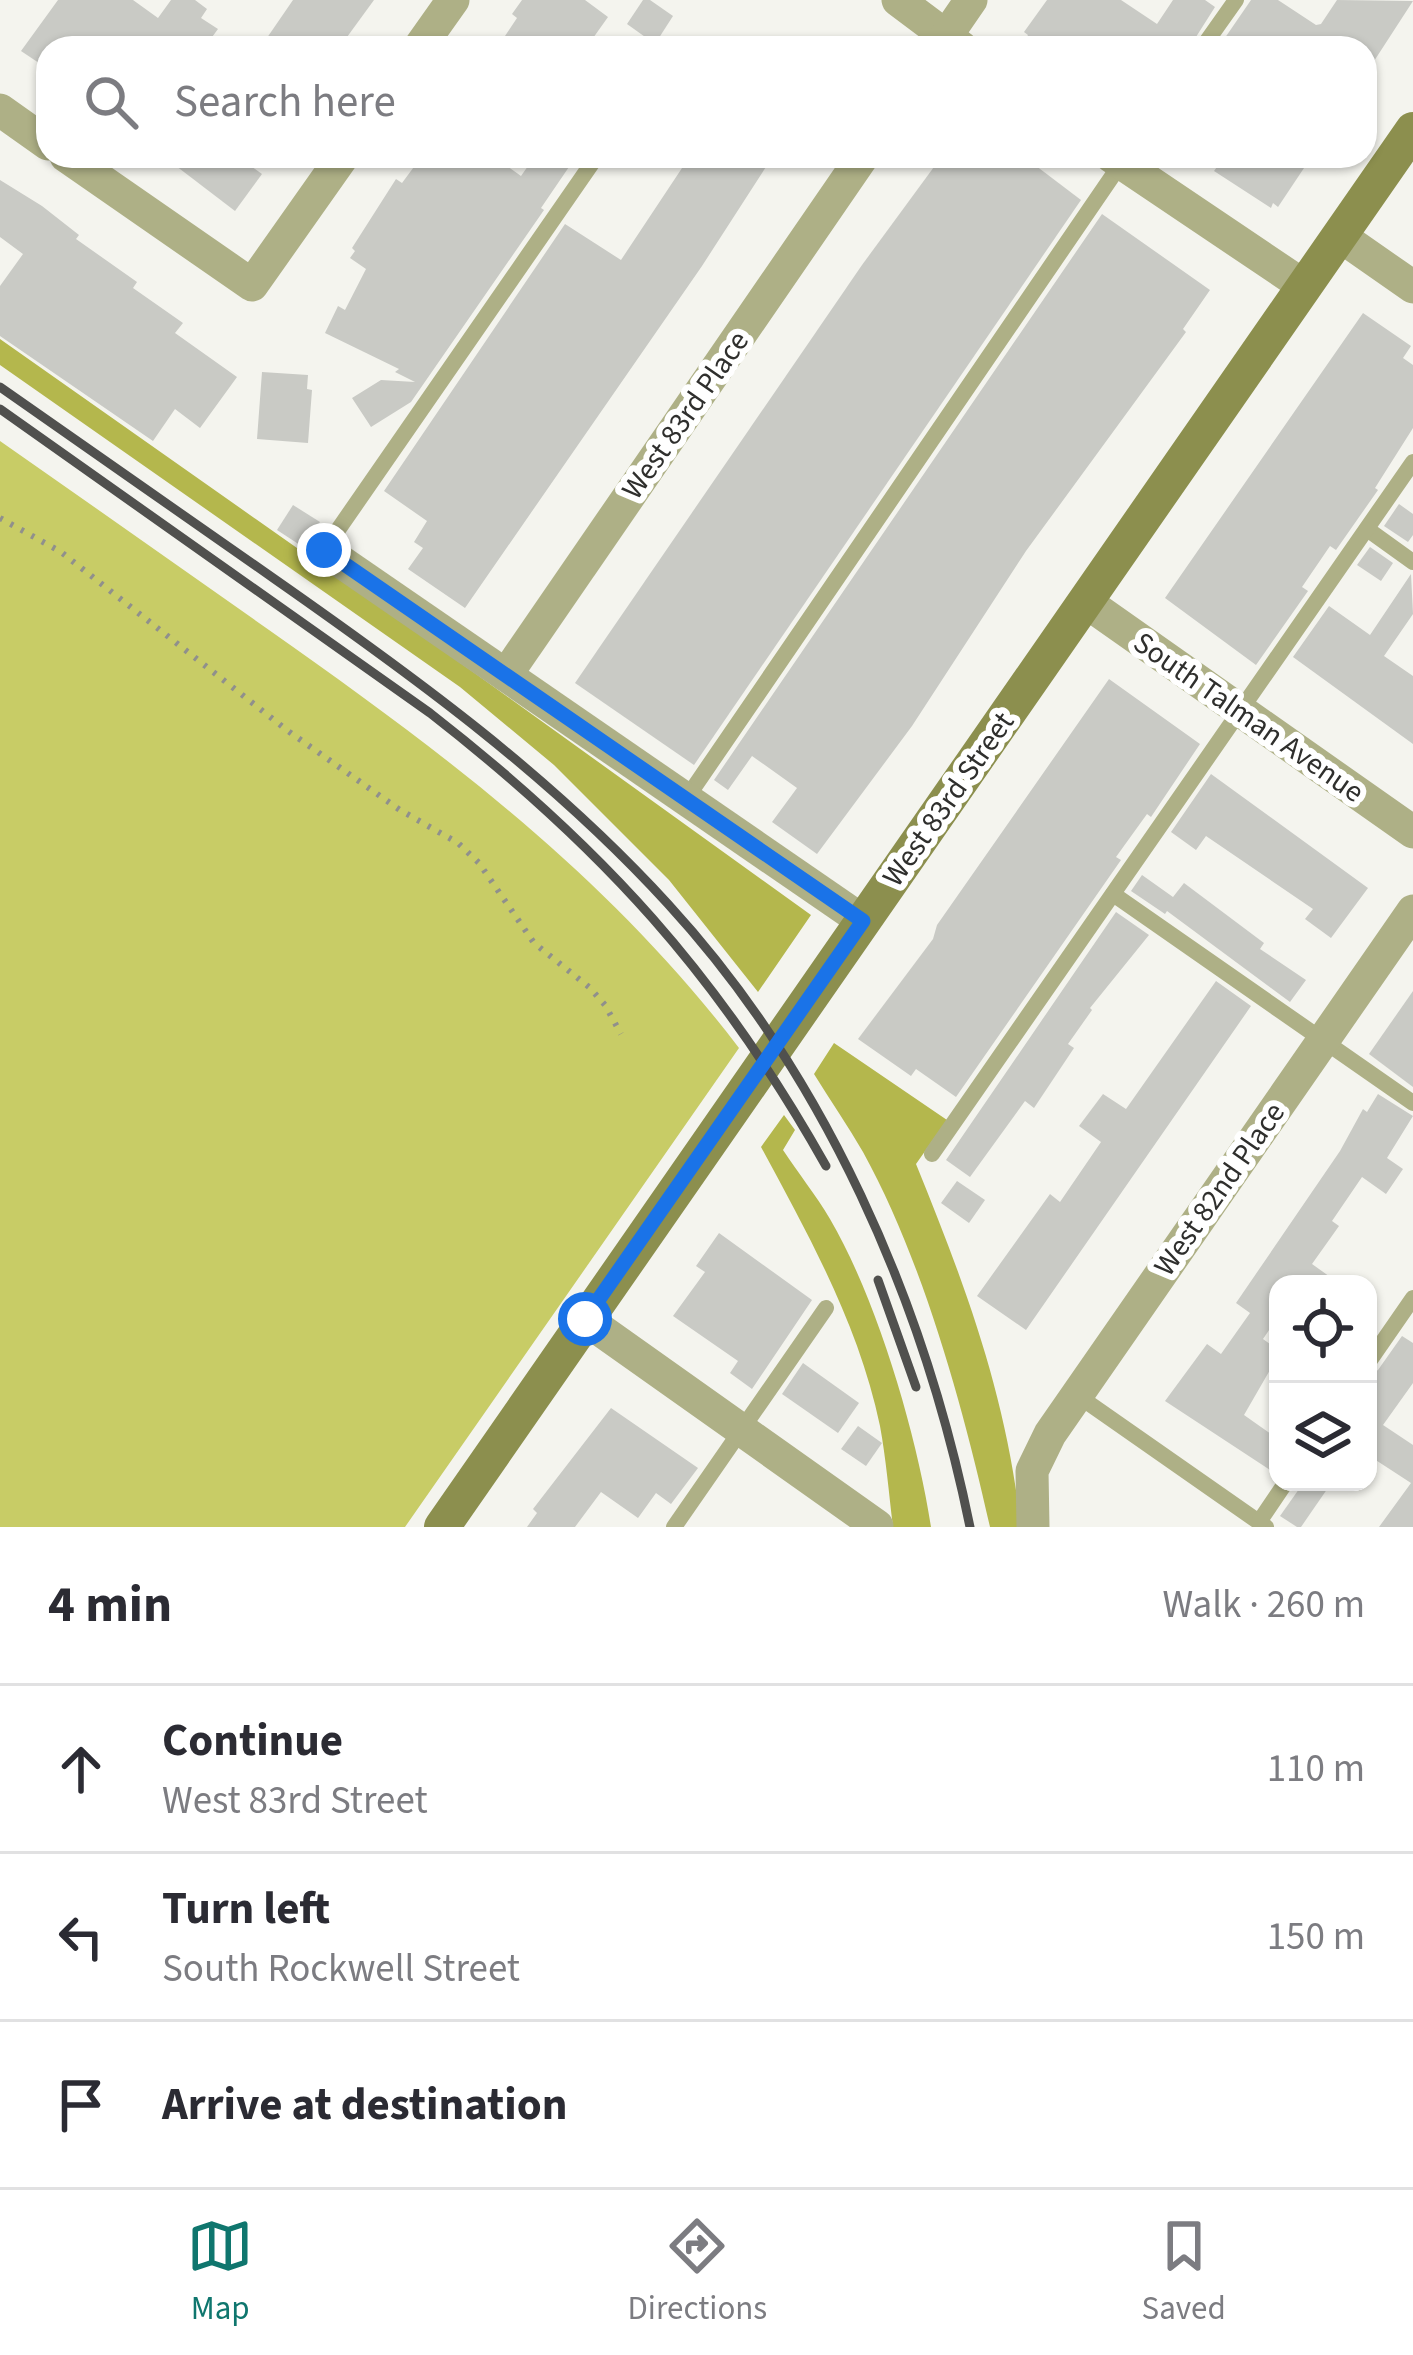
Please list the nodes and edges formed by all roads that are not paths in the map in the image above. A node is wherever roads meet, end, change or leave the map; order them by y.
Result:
1 (453, 0) edge
2 (898, 0) edge
3 (971, 0) edge
4 (1236, 0) edge
5 (428, 36) edge
6 (940, 36) edge
7 (953, 36) edge
8 (1210, 36) edge
9 (0, 110) edge
10 (1413, 130) edge
11 (36, 136) edge
12 (83, 168) edge
13 (335, 168) edge
14 (589, 168) edge
15 (855, 168) edge
16 (1112, 168) edge
17 (1133, 168) edge
18 (1340, 236) junction
19 (1304, 286) junction
20 (1413, 287) edge
21 (1413, 462) edge
22 (1366, 529) junction
23 (324, 550) joint
24 (1413, 562) edge
25 (1086, 602) junction
26 (506, 675) junction
27 (1241, 710) junction
28 (686, 799) junction
29 (1413, 832) edge
30 (1113, 894) junction
31 (1413, 911) edge
32 (863, 921) junction
33 (1322, 1040) junction
34 (1413, 1103) edge
35 (932, 1154) dead end
36 (1413, 1298) edge
37 (826, 1308) dead end
38 (585, 1319) junction
39 (1377, 1351) edge
40 (1077, 1395) junction
41 (741, 1430) junction
42 (1281, 1491) edge
43 (1262, 1525) edge
44 (877, 1526) edge
45 (442, 1527) edge
46 (674, 1527) edge
47 (1033, 1527) edge

1 - 5 street
2 - 6 street
3 - 7 street
4 - 8 lane
9 - 11 street
10 - 18 street, West 83rd Street
12 - 13 street
14 - 23 lane
15 - 26 street, West 83rd Place
16 - 28 lane
17 - 19 street
18 - 19 street, West 83rd Street
18 - 20 street
19 - 25 street, West 83rd Street
21 - 22 lane
22 - 24 lane
22 - 27 lane
23 - 26 street
25 - 27 street, South Talman Avenue
25 - 32 street, West 83rd Street
26 - 28 street
27 - 29 street, South Talman Avenue
27 - 30 lane
28 - 32 street
30 - 33 lane
30 - 35 lane
31 - 33 street, West 82nd Place
32 - 38 street, West 83rd Street
33 - 34 lane
33 - 40 street, West 82nd Place
36 - 39 lane
37 - 41 lane
38 - 41 street
38 - 45 street, West 83rd Street
40 - 43 lane
40 - 47 street, West 82nd Place
41 - 44 street
41 - 46 lane
42 - 43 lane

